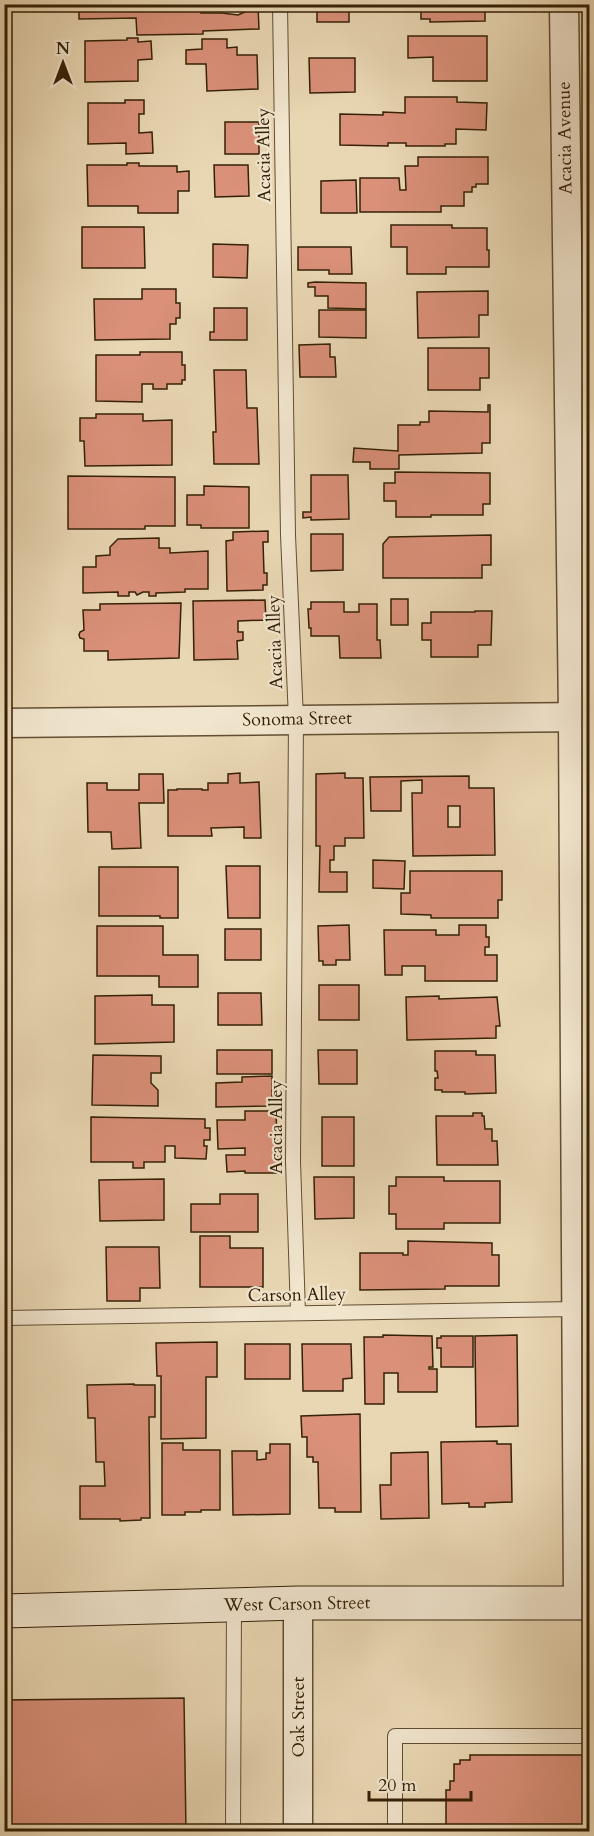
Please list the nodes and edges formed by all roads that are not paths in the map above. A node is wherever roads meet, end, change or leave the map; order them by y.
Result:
1 (280, 4) edge
2 (564, 4) edge
3 (581, 717) edge
4 (296, 719) junction
5 (4, 723) edge
6 (583, 1309) edge
7 (298, 1313) junction
8 (4, 1318) edge
9 (298, 1603) junction
10 (584, 1603) edge
11 (234, 1604) junction
12 (4, 1611) edge
13 (590, 1736) edge
14 (233, 1832) edge
15 (298, 1832) edge
16 (395, 1832) edge

1 - 4 lane, Acacia Alley
2 - 3 street, Acacia Avenue
3 - 4 street, Sonoma Street
3 - 6 street, Acacia Avenue
4 - 5 street, Sonoma Street
4 - 7 lane, Acacia Alley
6 - 7 lane, Carson Alley
6 - 10 street, Acacia Avenue
7 - 8 lane, Carson Alley
9 - 10 main road, West Carson Street
9 - 11 main road, West Carson Street
9 - 15 street, Oak Street
11 - 12 main road, West Carson Street
11 - 14 lane
13 - 16 lane

